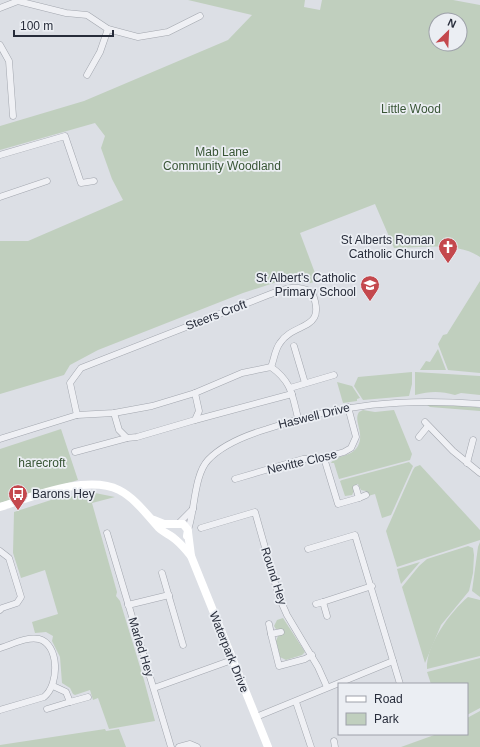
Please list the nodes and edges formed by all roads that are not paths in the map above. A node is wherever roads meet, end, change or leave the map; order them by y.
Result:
1 (18, 1) edge
2 (0, 8) edge
3 (200, 16) dead end
4 (108, 28) junction
5 (0, 45) edge
6 (87, 75) dead end
7 (13, 116) dead end
8 (0, 155) edge
9 (47, 181) dead end
10 (94, 181) dead end
11 (0, 197) edge
12 (294, 346) dead end
13 (271, 367) junction
14 (334, 375) dead end
15 (305, 383) junction
16 (290, 388) junction
17 (195, 393) junction
18 (292, 394) junction
19 (480, 404) edge
20 (348, 407) junction
21 (114, 413) junction
22 (77, 415) junction
23 (298, 418) junction
24 (195, 420) junction
25 (419, 436) dead end
26 (127, 438) junction
27 (0, 439) edge
28 (473, 440) dead end
29 (75, 452) dead end
30 (324, 458) junction
31 (467, 463) junction
32 (480, 473) edge
33 (235, 479) dead end
34 (356, 488) dead end
35 (366, 496) dead end
36 (359, 498) junction
37 (0, 507) edge
38 (193, 509) junction
39 (151, 518) junction
40 (177, 524) junction
41 (201, 528) dead end
42 (188, 531) junction
43 (107, 533) dead end
44 (175, 539) junction
45 (308, 549) dead end
46 (0, 552) edge
47 (191, 556) junction
48 (162, 573) dead end
49 (372, 586) junction
50 (169, 595) junction
51 (128, 605) junction
52 (0, 612) edge
53 (327, 616) dead end
54 (269, 624) dead end
55 (281, 632) dead end
56 (272, 634) junction
57 (0, 640) edge
58 (183, 645) dead end
59 (1, 648) edge
60 (312, 655) junction
61 (232, 660) junction
62 (393, 661) junction
63 (400, 683) edge
64 (53, 686) junction
65 (327, 687) junction
66 (154, 688) junction
67 (88, 696) dead end
68 (70, 702) junction
69 (296, 702) junction
70 (47, 709) dead end
71 (0, 710) edge
72 (256, 717) junction
73 (171, 747) edge
74 (179, 747) edge
75 (197, 747) edge
76 (268, 747) edge
77 (311, 747) edge

1 - 2 street
1 - 4 street
3 - 4 street
4 - 6 street
5 - 7 street
8 - 10 street
9 - 11 street
12 - 15 street
13 - 16 street
13 - 17 street
13 - 22 street, Steers Croft
14 - 15 street
15 - 16 street
16 - 18 street
17 - 21 street
17 - 24 street
18 - 23 street
18 - 24 street
19 - 20 street, Haswell Drive
20 - 23 street, Haswell Drive
20 - 30 street, Nevitte Close
21 - 22 street
21 - 26 street
22 - 27 street
23 - 38 street, Haswell Drive
24 - 26 street
25 - 31 street
26 - 29 street
28 - 31 street
30 - 33 street, Nevitte Close
30 - 36 street
31 - 32 street
34 - 36 street
35 - 36 street
37 - 39 street, Waterpark Drive
38 - 40 street
38 - 42 street, Haswell Drive
39 - 40 street, Waterpark Drive
39 - 44 street, Waterpark Drive
40 - 42 street, Waterpark Drive
40 - 44 street
41 - 60 street, Round Hey
42 - 44 street
42 - 47 street, Waterpark Drive
43 - 51 street, Marled Hey
44 - 47 street, Waterpark Drive
45 - 49 street
46 - 52 street
47 - 61 street, Waterpark Drive
48 - 50 street
49 - 53 street
49 - 62 street
50 - 51 street, Marled Hey
50 - 58 street
51 - 66 street, Marled Hey
54 - 56 street
55 - 56 street
56 - 60 street
57 - 59 street
59 - 64 street
60 - 65 street, Round Hey
61 - 66 street, Marled Hey
61 - 72 street, Waterpark Drive
62 - 63 street
62 - 65 street
64 - 68 street
64 - 71 street
65 - 69 street
66 - 73 street, Marled Hey
67 - 68 street
68 - 70 street
69 - 72 street
69 - 77 street
72 - 76 street, Waterpark Drive
74 - 75 street

